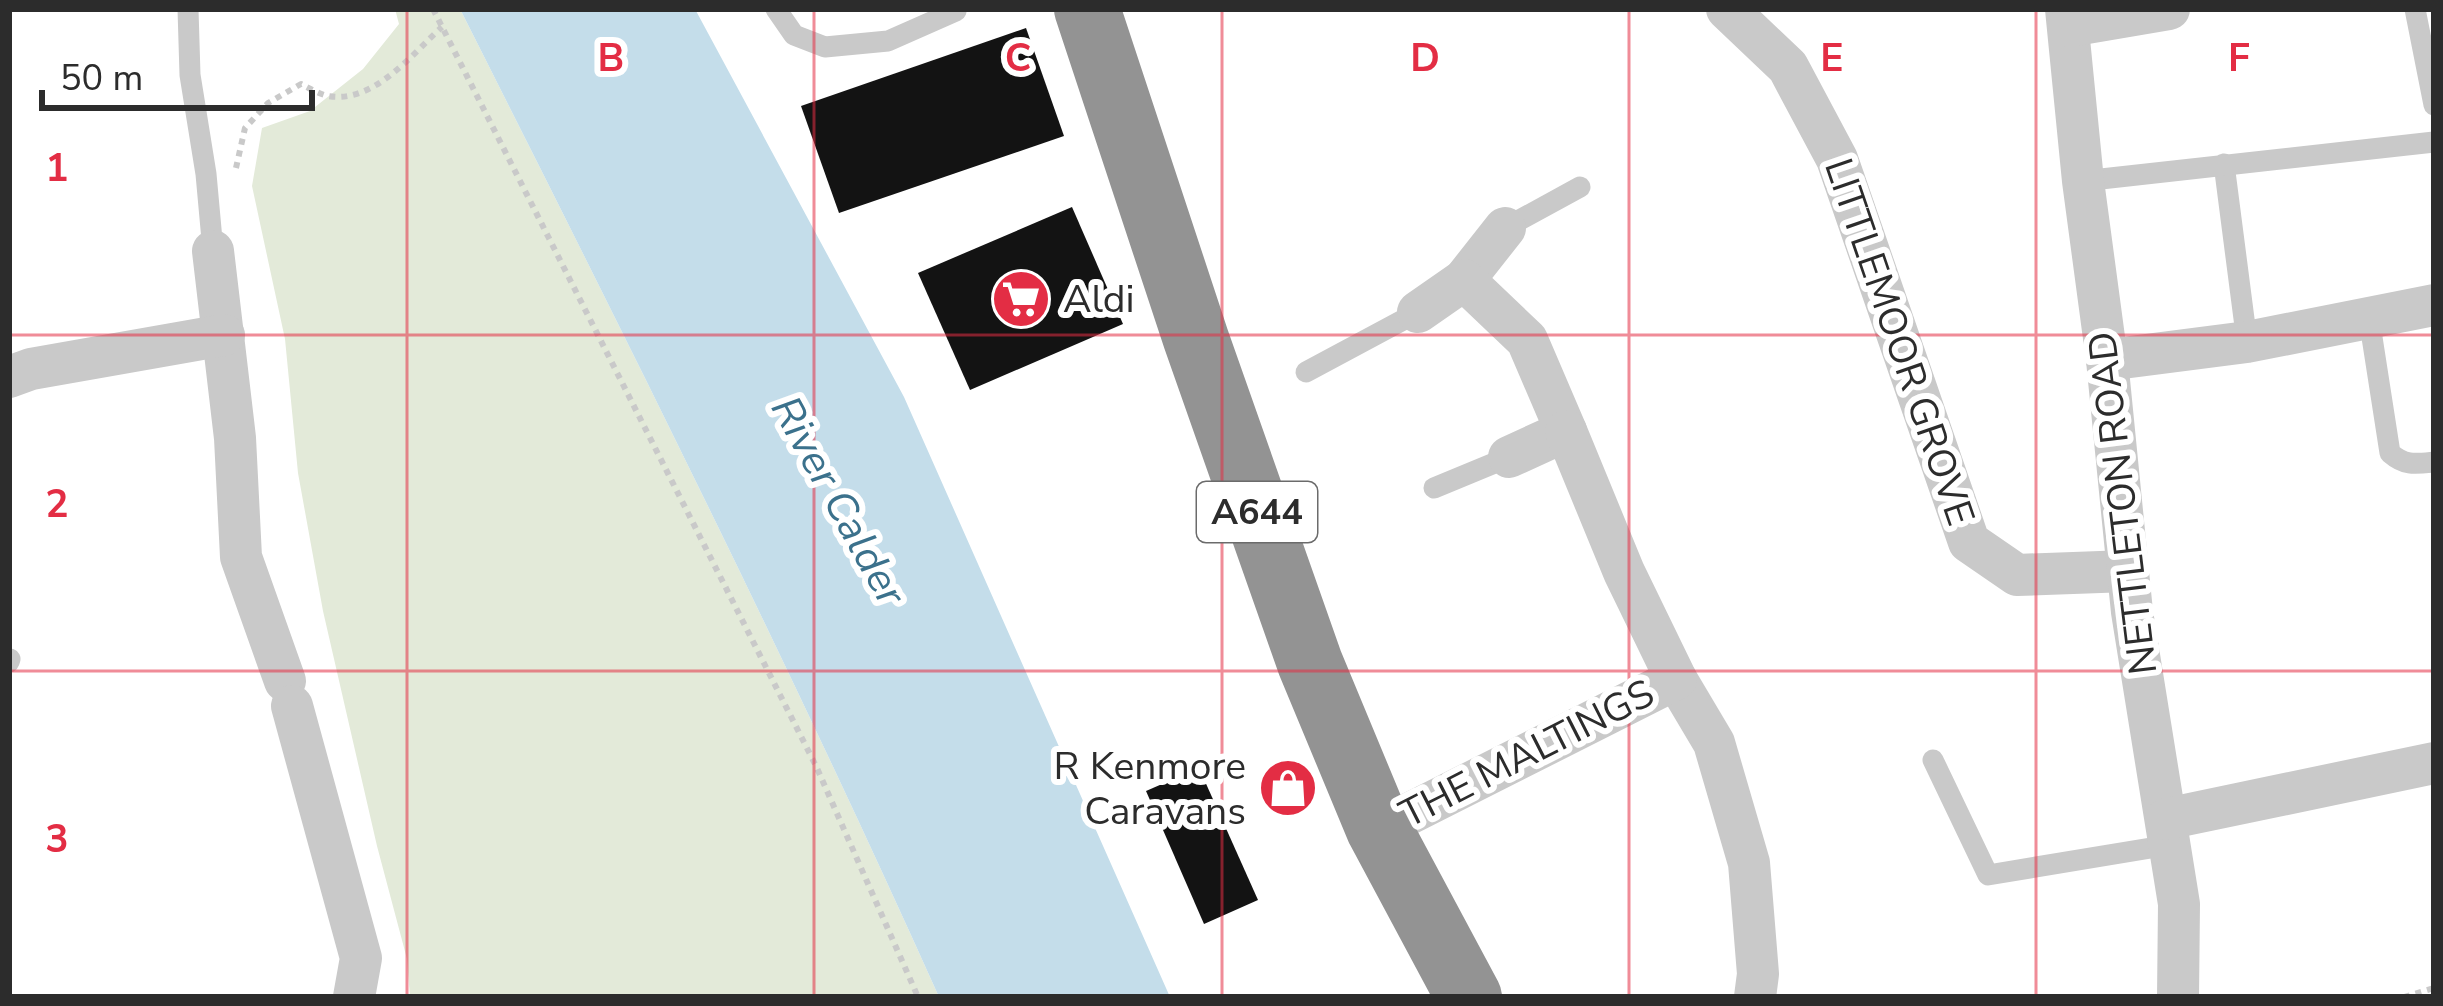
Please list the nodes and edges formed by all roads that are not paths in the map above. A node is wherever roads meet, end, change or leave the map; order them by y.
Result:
1 (188, 9) edge
2 (776, 9) edge
3 (1087, 9) edge
4 (1727, 9) edge
5 (2169, 9) edge
6 (2415, 9) edge
7 (956, 11) edge
8 (2067, 17) edge
9 (2434, 105) edge
10 (2434, 142) edge
11 (2224, 164) junction
12 (2083, 181) junction
13 (1580, 188) dead end
14 (1505, 228) joint
15 (213, 251) joint
16 (1464, 280) junction
17 (2434, 305) edge
18 (1418, 313) joint
19 (2369, 318) junction
20 (224, 334) junction
21 (2247, 342) junction
22 (2107, 360) junction
23 (1306, 372) dead end
24 (9, 377) edge
25 (1566, 431) junction
26 (1509, 458) joint
27 (2434, 462) edge
28 (1434, 488) dead end
29 (2128, 571) junction
30 (1676, 679) junction
31 (1933, 760) dead end
32 (2434, 763) edge
33 (1379, 829) junction
34 (2168, 832) junction
35 (354, 997) edge
36 (1469, 997) edge
37 (1755, 997) edge
38 (2178, 997) edge

1 - 15 lane
2 - 7 lane
3 - 33 highway, A644
4 - 29 street, LITTLEMOOR GROVE
5 - 8 street
6 - 9 lane
8 - 12 street, NETTLETON ROAD
10 - 11 lane
11 - 12 lane
11 - 21 lane
12 - 22 street, NETTLETON ROAD
13 - 14 lane
14 - 16 street
15 - 20 street
16 - 18 street
16 - 25 street, THE MALTINGS
17 - 19 street
18 - 23 lane
19 - 21 street
19 - 27 lane
20 - 24 street
20 - 35 street
21 - 22 street
22 - 29 street, NETTLETON ROAD
25 - 26 street
25 - 30 street, THE MALTINGS
26 - 28 lane
29 - 34 street, NETTLETON ROAD
30 - 33 street, THE MALTINGS
30 - 37 street, THE MALTINGS
31 - 34 lane
32 - 34 street
33 - 36 highway, A644
34 - 38 street, NETTLETON ROAD

